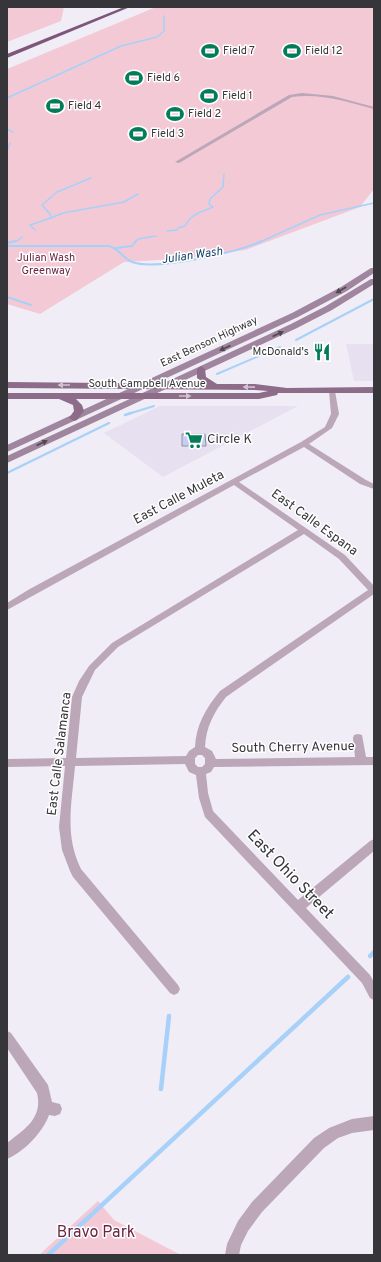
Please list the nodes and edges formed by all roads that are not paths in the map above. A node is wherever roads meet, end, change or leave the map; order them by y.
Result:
1 (120, 7) edge
2 (128, 7) edge
3 (7, 53) edge
4 (7, 56) edge
5 (374, 108) edge
6 (177, 162) dead end
7 (374, 270) edge
8 (374, 281) edge
9 (201, 370) junction
10 (7, 385) edge
11 (145, 385) junction
12 (166, 386) junction
13 (214, 386) junction
14 (332, 390) junction
15 (374, 390) edge
16 (287, 391) junction
17 (7, 396) edge
18 (50, 396) junction
19 (122, 396) junction
20 (146, 396) junction
21 (74, 418) junction
22 (304, 444) junction
23 (7, 449) edge
24 (7, 460) edge
25 (234, 482) junction
26 (374, 487) edge
27 (303, 531) junction
28 (374, 590) edge
29 (7, 608) edge
30 (358, 738) dead end
31 (200, 751) junction
32 (188, 760) junction
33 (361, 761) junction
34 (374, 761) edge
35 (70, 762) junction
36 (7, 763) edge
37 (212, 763) junction
38 (201, 771) junction
39 (374, 844) edge
40 (298, 907) junction
41 (174, 989) dead end
42 (374, 994) edge
43 (7, 1037) edge
44 (374, 1123) edge
45 (7, 1152) edge
46 (232, 1255) edge

1 - 3 highway
2 - 4 highway
5 - 6 street
7 -> 11 main road, East Benson Highway
9 -> 8 main road, East Benson Highway
9 - 12 main road, East Benson Highway
9 - 13 main road
11 -> 10 main road, South Campbell Avenue
11 - 12 main road, South Campbell Avenue
11 - 19 main road, East Benson Highway
12 - 13 main road, South Campbell Avenue
12 - 20 main road, East Benson Highway
16 -> 13 main road, South Campbell Avenue
14 - 15 main road, South Campbell Avenue
14 - 16 main road, South Campbell Avenue
14 - 22 street, East Calle Muleta
20 -> 16 main road, South Campbell Avenue
17 - 18 main road, South Campbell Avenue
18 - 19 main road, South Campbell Avenue
18 - 21 main road
19 - 20 main road, South Campbell Avenue
19 - 21 main road, East Benson Highway
24 -> 20 main road, East Benson Highway
21 - 23 main road, East Benson Highway
22 - 25 street, East Calle Muleta
22 - 26 street
25 - 27 street, East Calle Espana
25 - 29 street, East Calle Muleta
27 - 28 street, East Calle Espana
27 - 35 street, East Calle Salamanca
28 - 31 street
30 - 33 street
31 - 32 street
31 - 37 street
32 - 35 street
32 - 38 street
33 - 34 street, South Cherry Avenue
33 - 37 street, South Cherry Avenue
35 - 36 street
35 - 41 street, East Calle Salamanca
37 - 38 street
38 - 40 street, East Ohio Street
39 - 40 street
40 - 42 street, East Ohio Street
43 - 45 street
44 - 46 street

